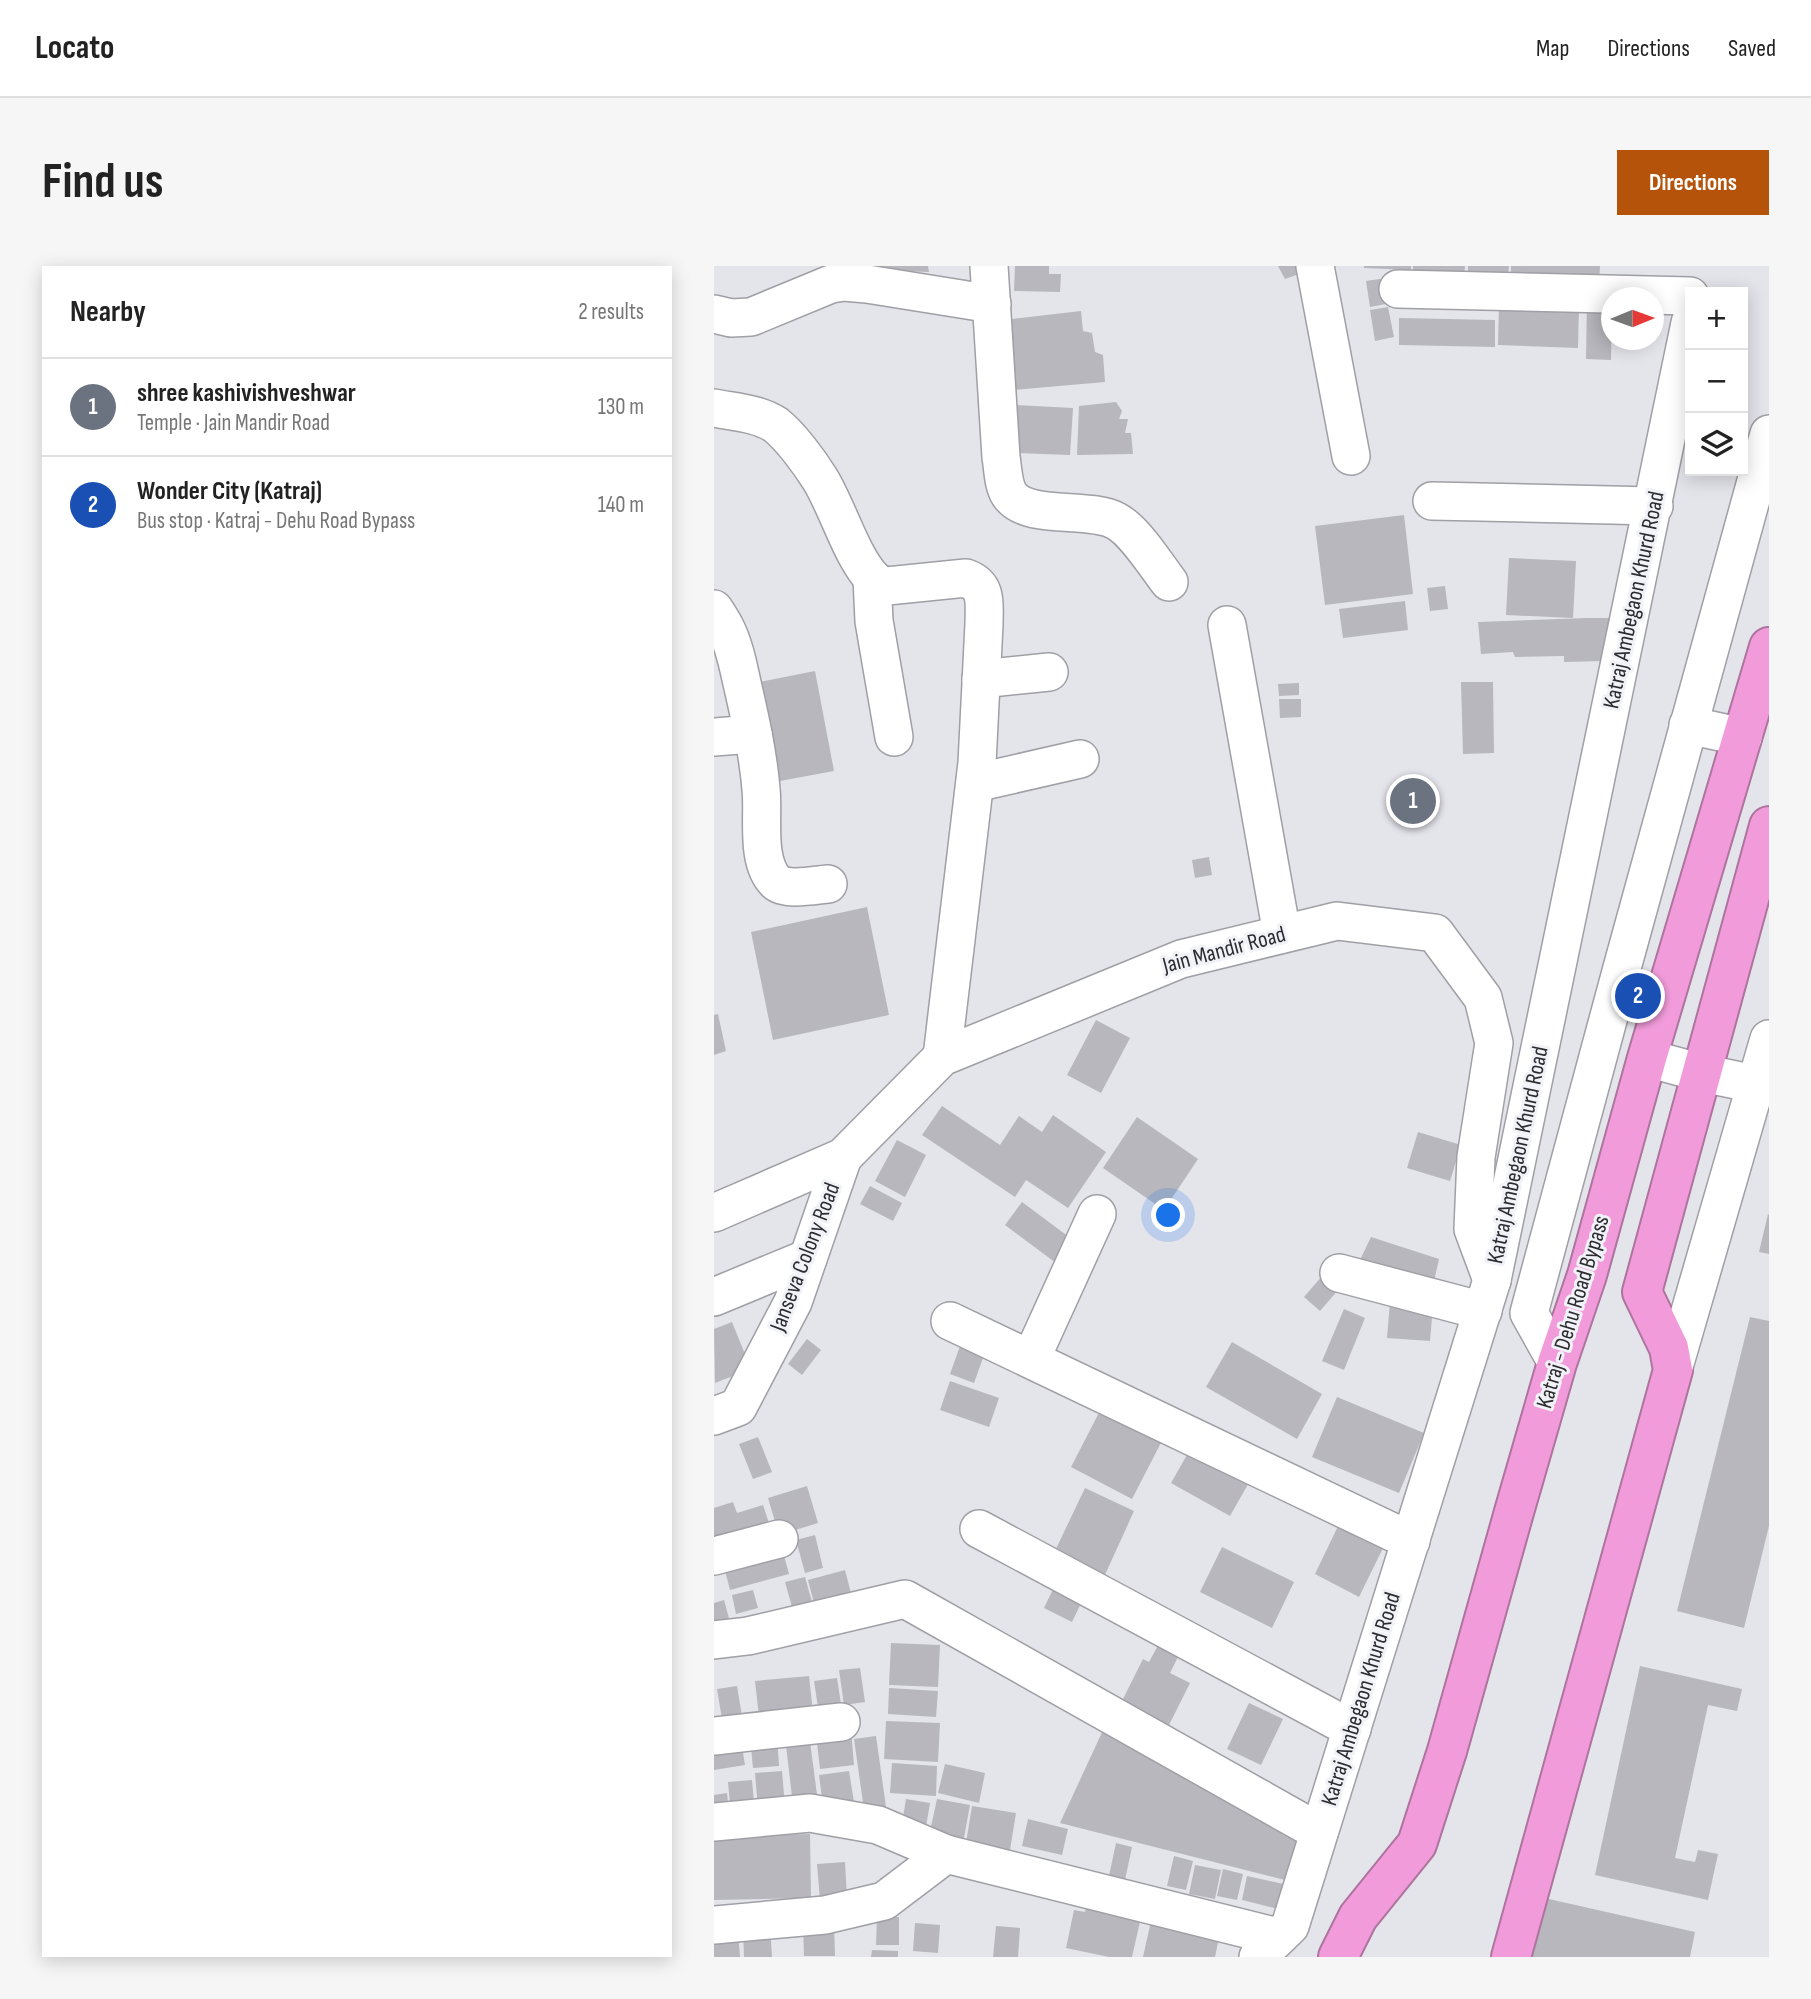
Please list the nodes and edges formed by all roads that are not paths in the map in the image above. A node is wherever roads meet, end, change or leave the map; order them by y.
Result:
1 (989, 266) edge
2 (1315, 266) edge
3 (1695, 266) edge
4 (1696, 287) edge
5 (1398, 289) dead end
6 (1685, 296) edge
7 (992, 304) junction
8 (714, 314) edge
9 (1685, 348) edge
10 (714, 408) edge
11 (1769, 434) edge
12 (1351, 456) dead end
13 (1432, 502) dead end
14 (1654, 506) junction
15 (872, 578) junction
16 (1169, 582) dead end
17 (714, 609) edge
18 (1227, 625) dead end
19 (1769, 647) edge
20 (1049, 671) dead end
21 (981, 679) junction
22 (1688, 725) junction
23 (754, 734) junction
24 (714, 737) edge
25 (894, 737) dead end
26 (1743, 737) junction
27 (1080, 759) dead end
28 (975, 783) junction
29 (1769, 826) edge
30 (828, 884) dead end
31 (1282, 934) junction
32 (1769, 1039) edge
33 (942, 1057) junction
34 (1647, 1058) junction
35 (1702, 1073) junction
36 (1762, 1086) edge
37 (844, 1157) junction
38 (714, 1213) edge
39 (1097, 1214) dead end
40 (808, 1258) junction
41 (1339, 1273) dead end
42 (1642, 1292) junction
43 (1488, 1295) junction
44 (714, 1297) edge
45 (950, 1321) dead end
46 (1031, 1359) junction
47 (1557, 1363) junction
48 (1674, 1370) junction
49 (714, 1416) edge
50 (979, 1530) dead end
51 (779, 1539) dead end
52 (1411, 1541) junction
53 (714, 1556) edge
54 (714, 1640) edge
55 (841, 1722) dead end
56 (1352, 1729) junction
57 (714, 1737) edge
58 (714, 1822) edge
59 (1320, 1832) junction
60 (1417, 1844) junction
61 (946, 1854) junction
62 (714, 1925) edge
63 (1268, 1947) edge
64 (1338, 1957) edge
65 (1365, 1957) edge
66 (1483, 1957) edge
67 (1511, 1957) edge

1 - 7 street
2 - 12 street
3 - 4 street
5 - 6 street
7 - 8 street
7 - 16 street
9 - 14 street, Katraj Ambegaon Khurd Road
10 - 15 street
11 - 22 street
13 - 14 street
14 - 43 street, Katraj Ambegaon Khurd Road
15 - 21 street
15 - 25 street
17 - 23 street
18 - 31 street
19 - 26 highway, Katraj - Dehu Road Bypass
20 - 21 street
21 - 28 street
22 - 26 street
22 - 47 street
23 - 24 street
23 - 30 street
26 - 34 highway, Katraj - Dehu Road Bypass
27 - 28 street
28 - 33 street
29 - 35 highway
31 - 33 street, Jain Mandir Road
31 - 43 street, Jain Mandir Road
32 - 36 street
33 - 37 street, Jain Mandir Road
34 - 35 street
34 - 47 highway, Katraj - Dehu Road Bypass
35 - 36 street
35 - 42 highway
36 - 48 street
37 - 38 street, Jain Mandir Road
37 - 40 street, Janseva Colony Road
39 - 46 street
40 - 44 street
40 - 49 street, Janseva Colony Road
41 - 43 street
42 - 48 highway
42 - 66 highway
43 - 52 street, Katraj Ambegaon Khurd Road
45 - 46 street
46 - 52 street
47 - 60 highway, Katraj - Dehu Road Bypass
48 - 67 highway
50 - 56 street
51 - 53 street
52 - 56 street, Katraj Ambegaon Khurd Road
54 - 59 street
55 - 57 street
56 - 59 street, Katraj Ambegaon Khurd Road
58 - 61 street
59 - 63 street, Katraj Ambegaon Khurd Road
60 - 64 highway, Katraj - Dehu Road Bypass
60 - 65 highway
61 - 62 street
61 - 63 street

